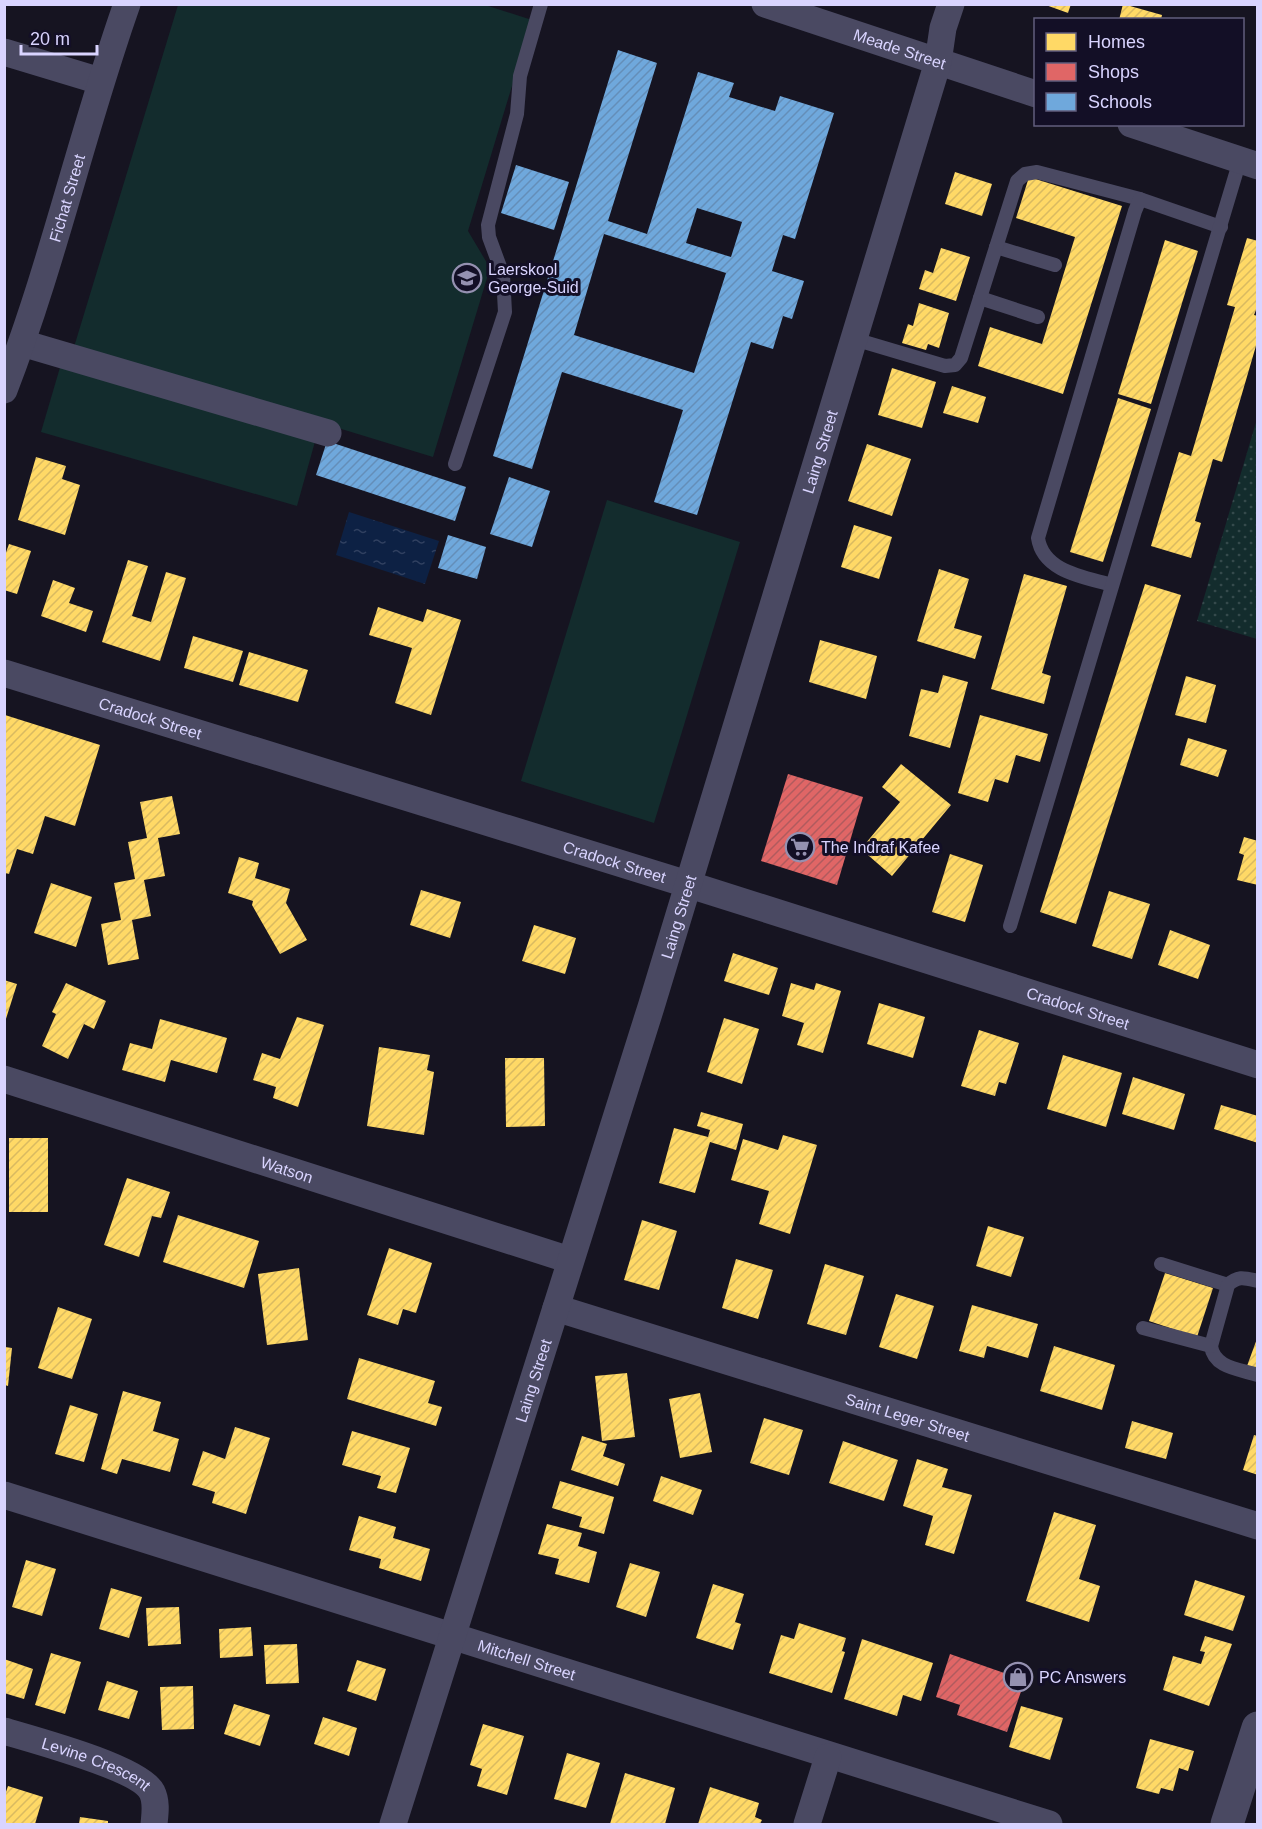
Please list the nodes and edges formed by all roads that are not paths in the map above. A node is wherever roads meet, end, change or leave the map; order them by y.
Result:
1 (127, 4) edge
2 (541, 4) edge
3 (765, 4) edge
4 (951, 4) edge
5 (4, 52) edge
6 (938, 62) junction
7 (100, 81) junction
8 (1034, 94) edge
9 (1137, 126) edge
10 (1249, 163) edge
11 (1140, 199) junction
12 (1221, 227) junction
13 (996, 247) junction
14 (1054, 265) dead end
15 (980, 298) junction
16 (1038, 317) dead end
17 (854, 339) junction
18 (22, 344) junction
19 (4, 390) edge
20 (328, 433) dead end
21 (455, 464) dead end
22 (1113, 585) junction
23 (4, 673) edge
24 (687, 885) junction
25 (1010, 926) dead end
26 (1257, 1065) edge
27 (4, 1079) edge
28 (570, 1260) junction
29 (1161, 1264) dead end
30 (1257, 1281) edge
31 (1228, 1285) junction
32 (556, 1308) junction
33 (1143, 1328) dead end
34 (1211, 1346) junction
35 (1257, 1375) edge
36 (4, 1495) edge
37 (1257, 1526) edge
38 (452, 1634) junction
39 (1257, 1728) edge
40 (4, 1731) edge
41 (828, 1756) junction
42 (154, 1824) edge
43 (393, 1824) edge
44 (807, 1824) edge
45 (1049, 1824) edge
46 (1227, 1824) edge

1 - 7 street, Fichat Street
2 - 21 lane
3 - 6 street, Meade Street
4 - 6 street, Laing Street
5 - 7 street
6 - 8 street, Meade Street
6 - 17 street, Laing Street
7 - 18 street, Fichat Street
9 - 10 street
10 - 12 lane
11 - 12 lane
11 - 13 lane
11 - 22 lane
12 - 22 lane
13 - 14 lane
13 - 15 lane
15 - 16 lane
15 - 17 lane
17 - 24 street, Laing Street
18 - 19 street, Fichat Street
18 - 20 street
22 - 25 lane
23 - 24 street, Cradock Street
24 - 26 street, Cradock Street
24 - 28 street, Laing Street
27 - 28 street, Watson
28 - 32 street, Laing Street
29 - 31 lane
30 - 31 lane
31 - 34 lane
32 - 37 street, Saint Leger Street
32 - 38 street, Laing Street
33 - 34 lane
34 - 35 lane
36 - 38 street, Mitchell Street
38 - 41 street, Mitchell Street
38 - 43 street, Laing Street
39 - 46 street
40 - 42 street, Levine Crescent
41 - 44 street
41 - 45 street, Mitchell Street

